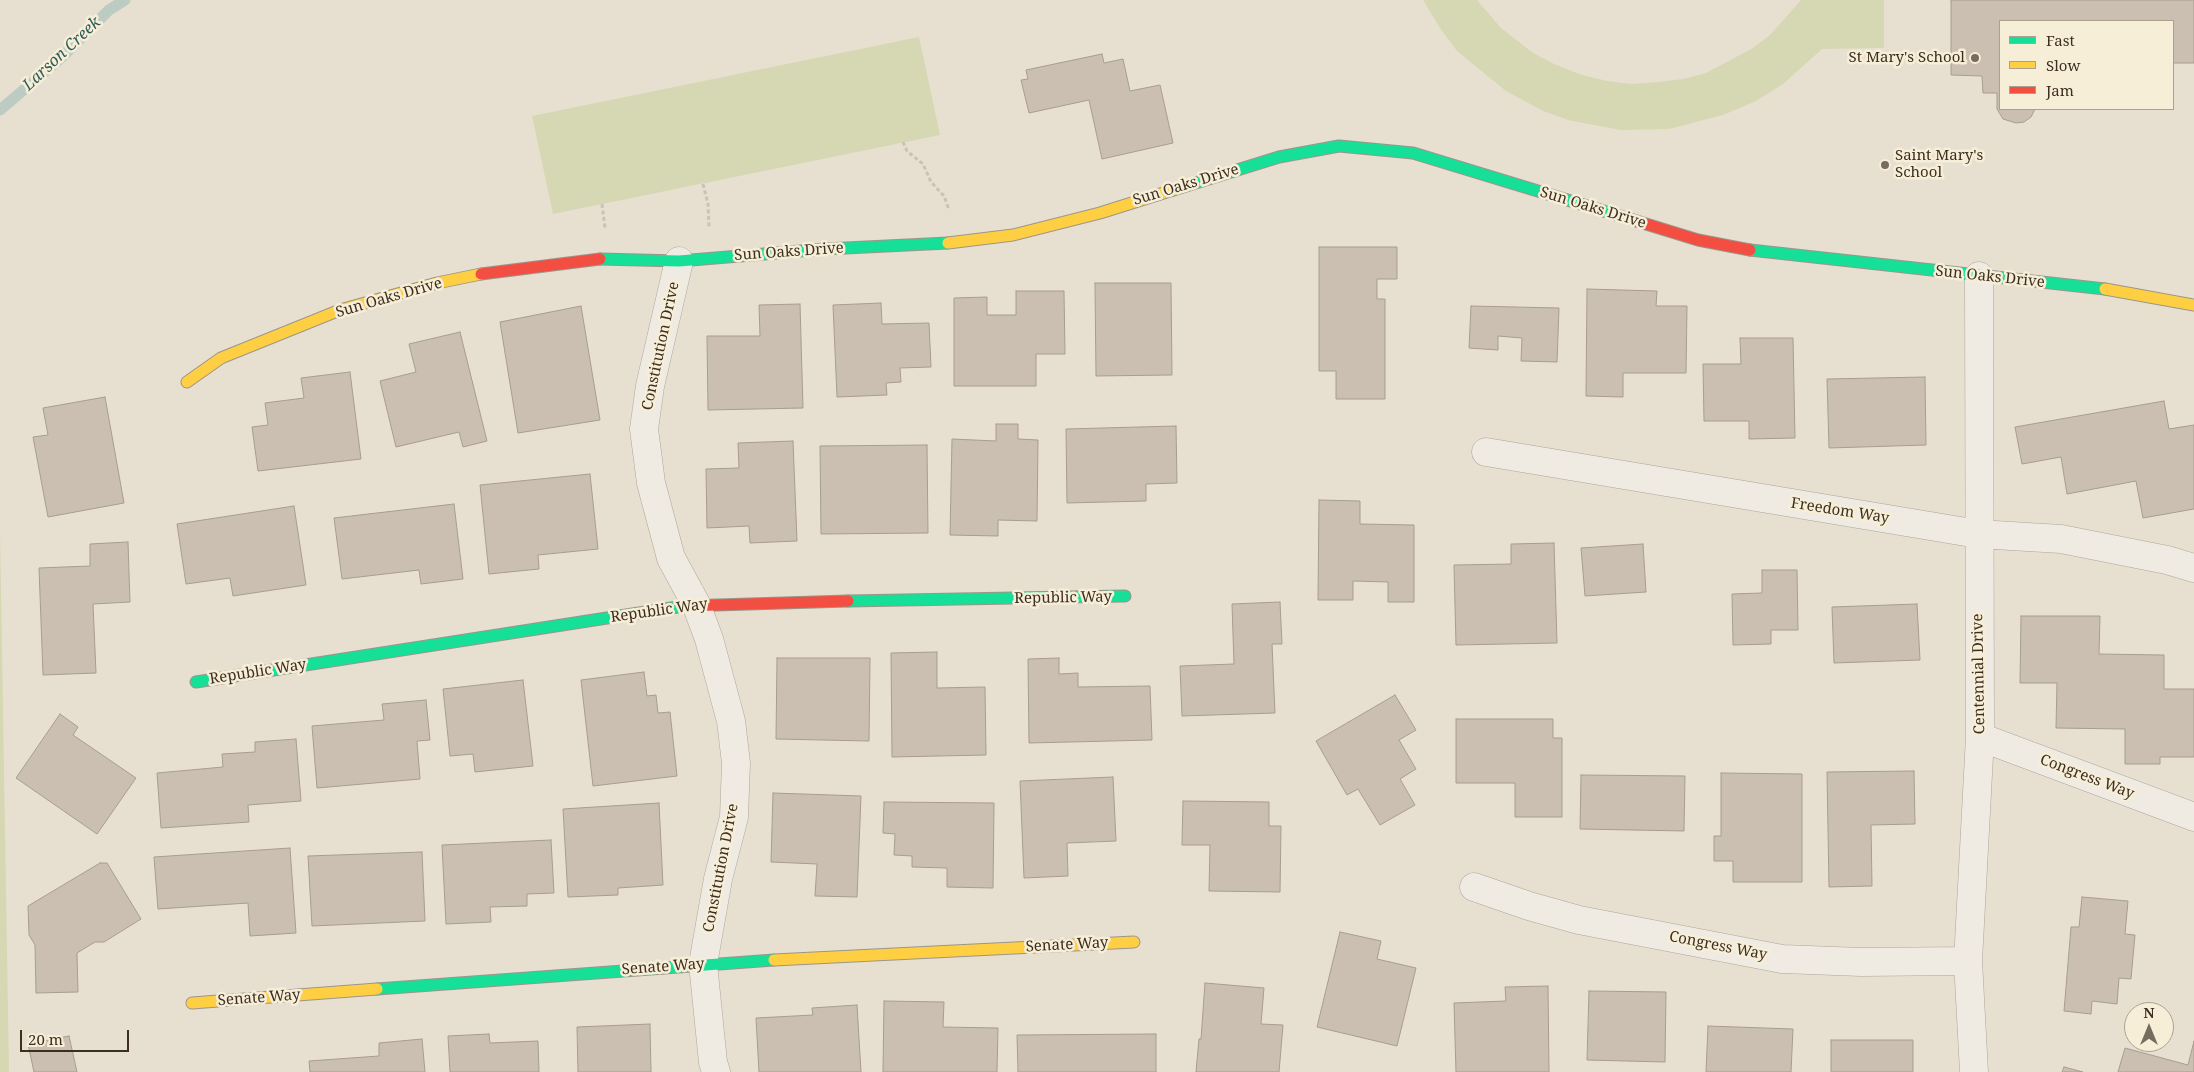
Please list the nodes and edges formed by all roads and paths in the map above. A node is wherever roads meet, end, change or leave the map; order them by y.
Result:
1 (904, 142) dead end
2 (703, 184) dead end
3 (956, 242) junction
4 (708, 258) junction
5 (679, 261) junction
6 (1979, 276) junction
7 (2194, 305) edge
8 (186, 382) dead end
9 (1486, 452) dead end
10 (1978, 534) junction
11 (2194, 568) edge
12 (1126, 596) dead end
13 (696, 604) junction
14 (196, 682) dead end
15 (1980, 737) junction
16 (2194, 817) edge
17 (1474, 886) dead end
18 (1134, 942) dead end
19 (1968, 961) junction
20 (703, 964) junction
21 (192, 1003) dead end
22 (716, 1072) edge
23 (1974, 1072) edge

1 - 3 path
2 - 4 path
3 - 4 street, Sun Oaks Drive
3 - 6 street, Sun Oaks Drive
4 - 5 street, Sun Oaks Drive
5 - 8 street, Sun Oaks Drive
5 - 13 street, Constitution Drive
6 - 7 street, Sun Oaks Drive
6 - 10 street, Centennial Drive
9 - 10 street, Freedom Way
10 - 11 street, Freedom Way
10 - 15 street, Centennial Drive
12 - 13 street, Republic Way
13 - 14 street, Republic Way
13 - 20 street, Constitution Drive
15 - 16 street, Congress Way
15 - 19 street, Centennial Drive
17 - 19 street, Congress Way
18 - 20 street, Senate Way
19 - 23 street, Centennial Drive
20 - 21 street, Senate Way
20 - 22 street, Constitution Drive

